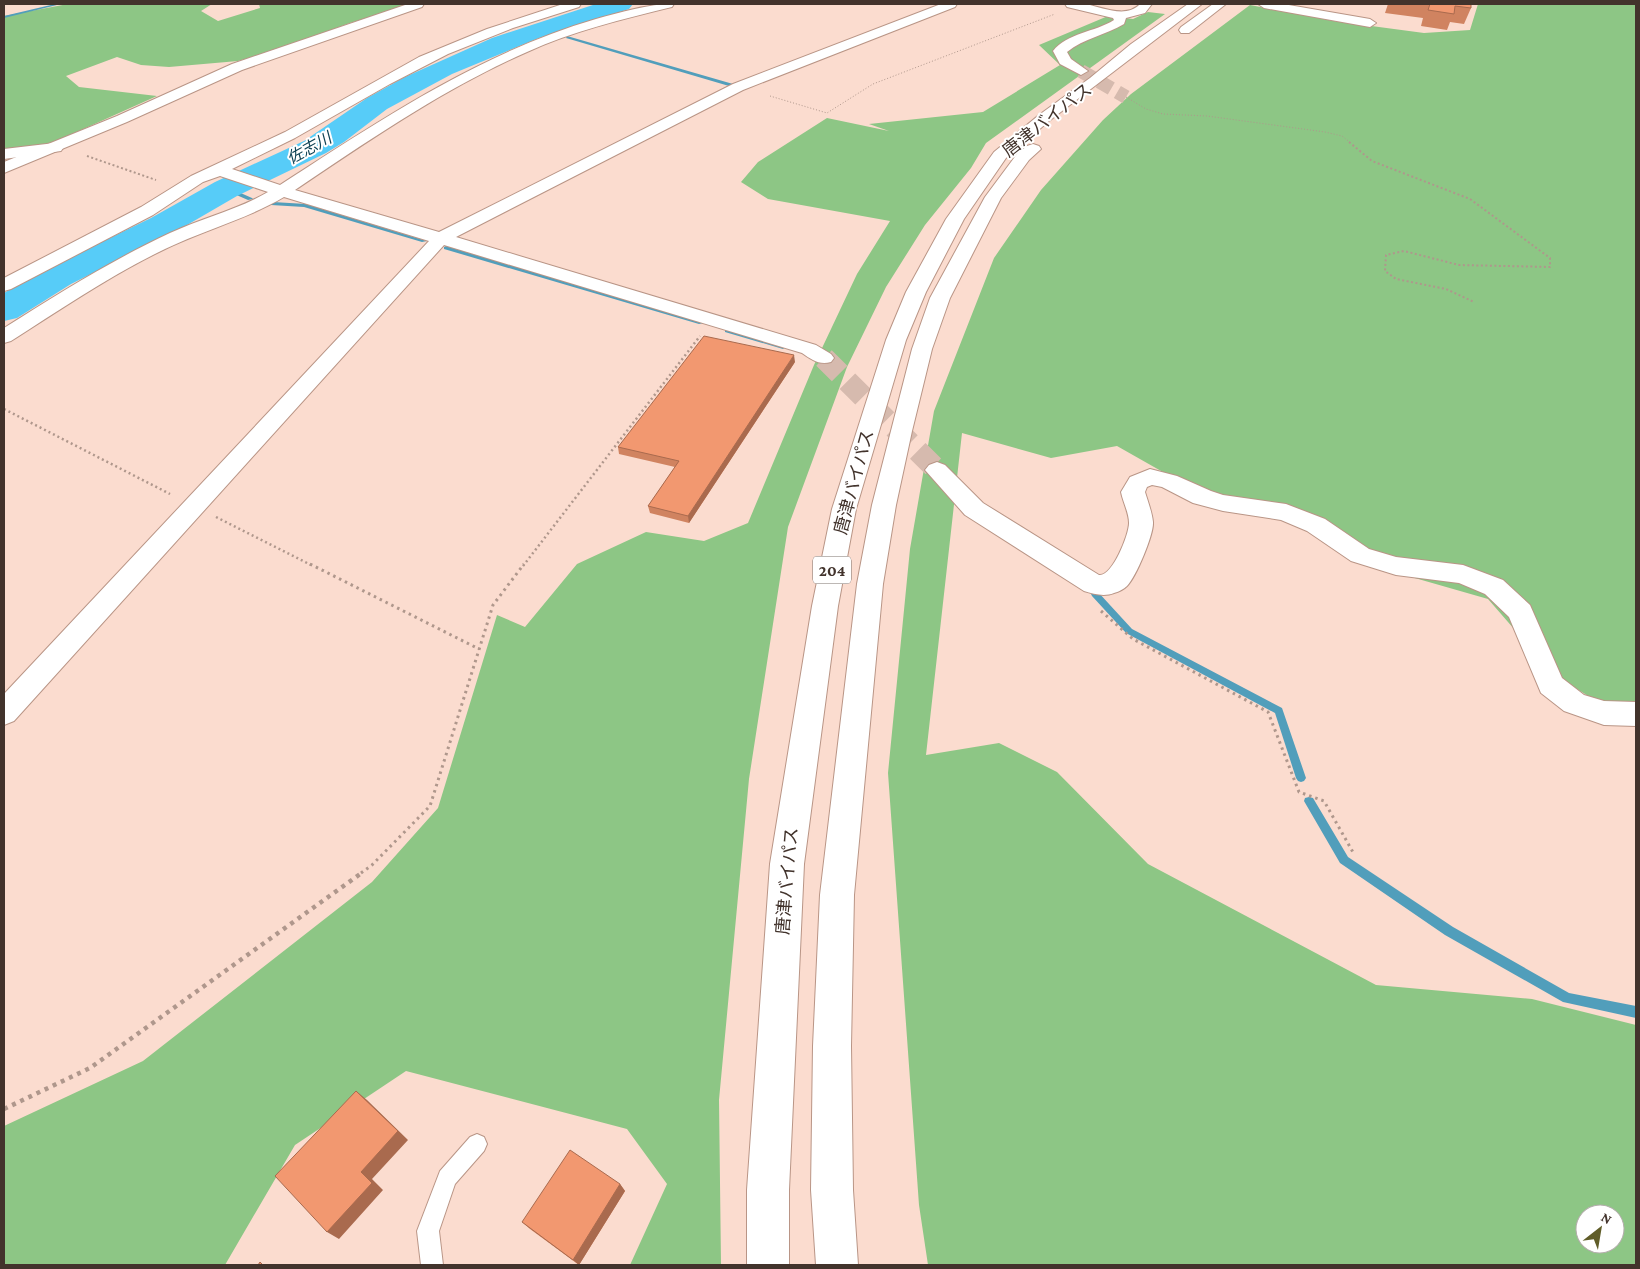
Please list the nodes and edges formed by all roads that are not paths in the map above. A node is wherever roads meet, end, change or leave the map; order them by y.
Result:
1 (418, 4) edge
2 (575, 4) edge
3 (668, 4) edge
4 (951, 4) edge
5 (1075, 4) edge
6 (1146, 4) edge
7 (1196, 4) edge
8 (1220, 4) edge
9 (1264, 4) edge
10 (1119, 14) junction
11 (1370, 23) dead end
12 (1081, 71) tunnel mouth
13 (55, 148) junction
14 (4, 154) edge
15 (4, 168) edge
16 (221, 171) junction
17 (278, 190) junction
18 (441, 238) junction
19 (4, 285) edge
20 (4, 337) edge
21 (824, 358) tunnel mouth
22 (937, 470) tunnel mouth
23 (4, 713) edge
24 (1636, 714) edge
25 (477, 1144) dead end
26 (432, 1265) edge
27 (768, 1265) edge
28 (837, 1265) edge

1 - 13 main road
2 - 16 main road
3 - 17 main road
4 - 18 main road
5 - 10 main road
6 - 10 main road
7 - 27 main road, 唐津バイパス / 204
8 - 28 main road, 唐津バイパス / 204
9 - 11 main road
10 - 12 main road
13 - 14 main road
13 - 15 main road
16 - 17 main road
16 - 19 main road
17 - 18 main road
17 - 20 main road
18 - 21 main road
18 - 23 main road
22 - 24 main road
25 - 26 lane

